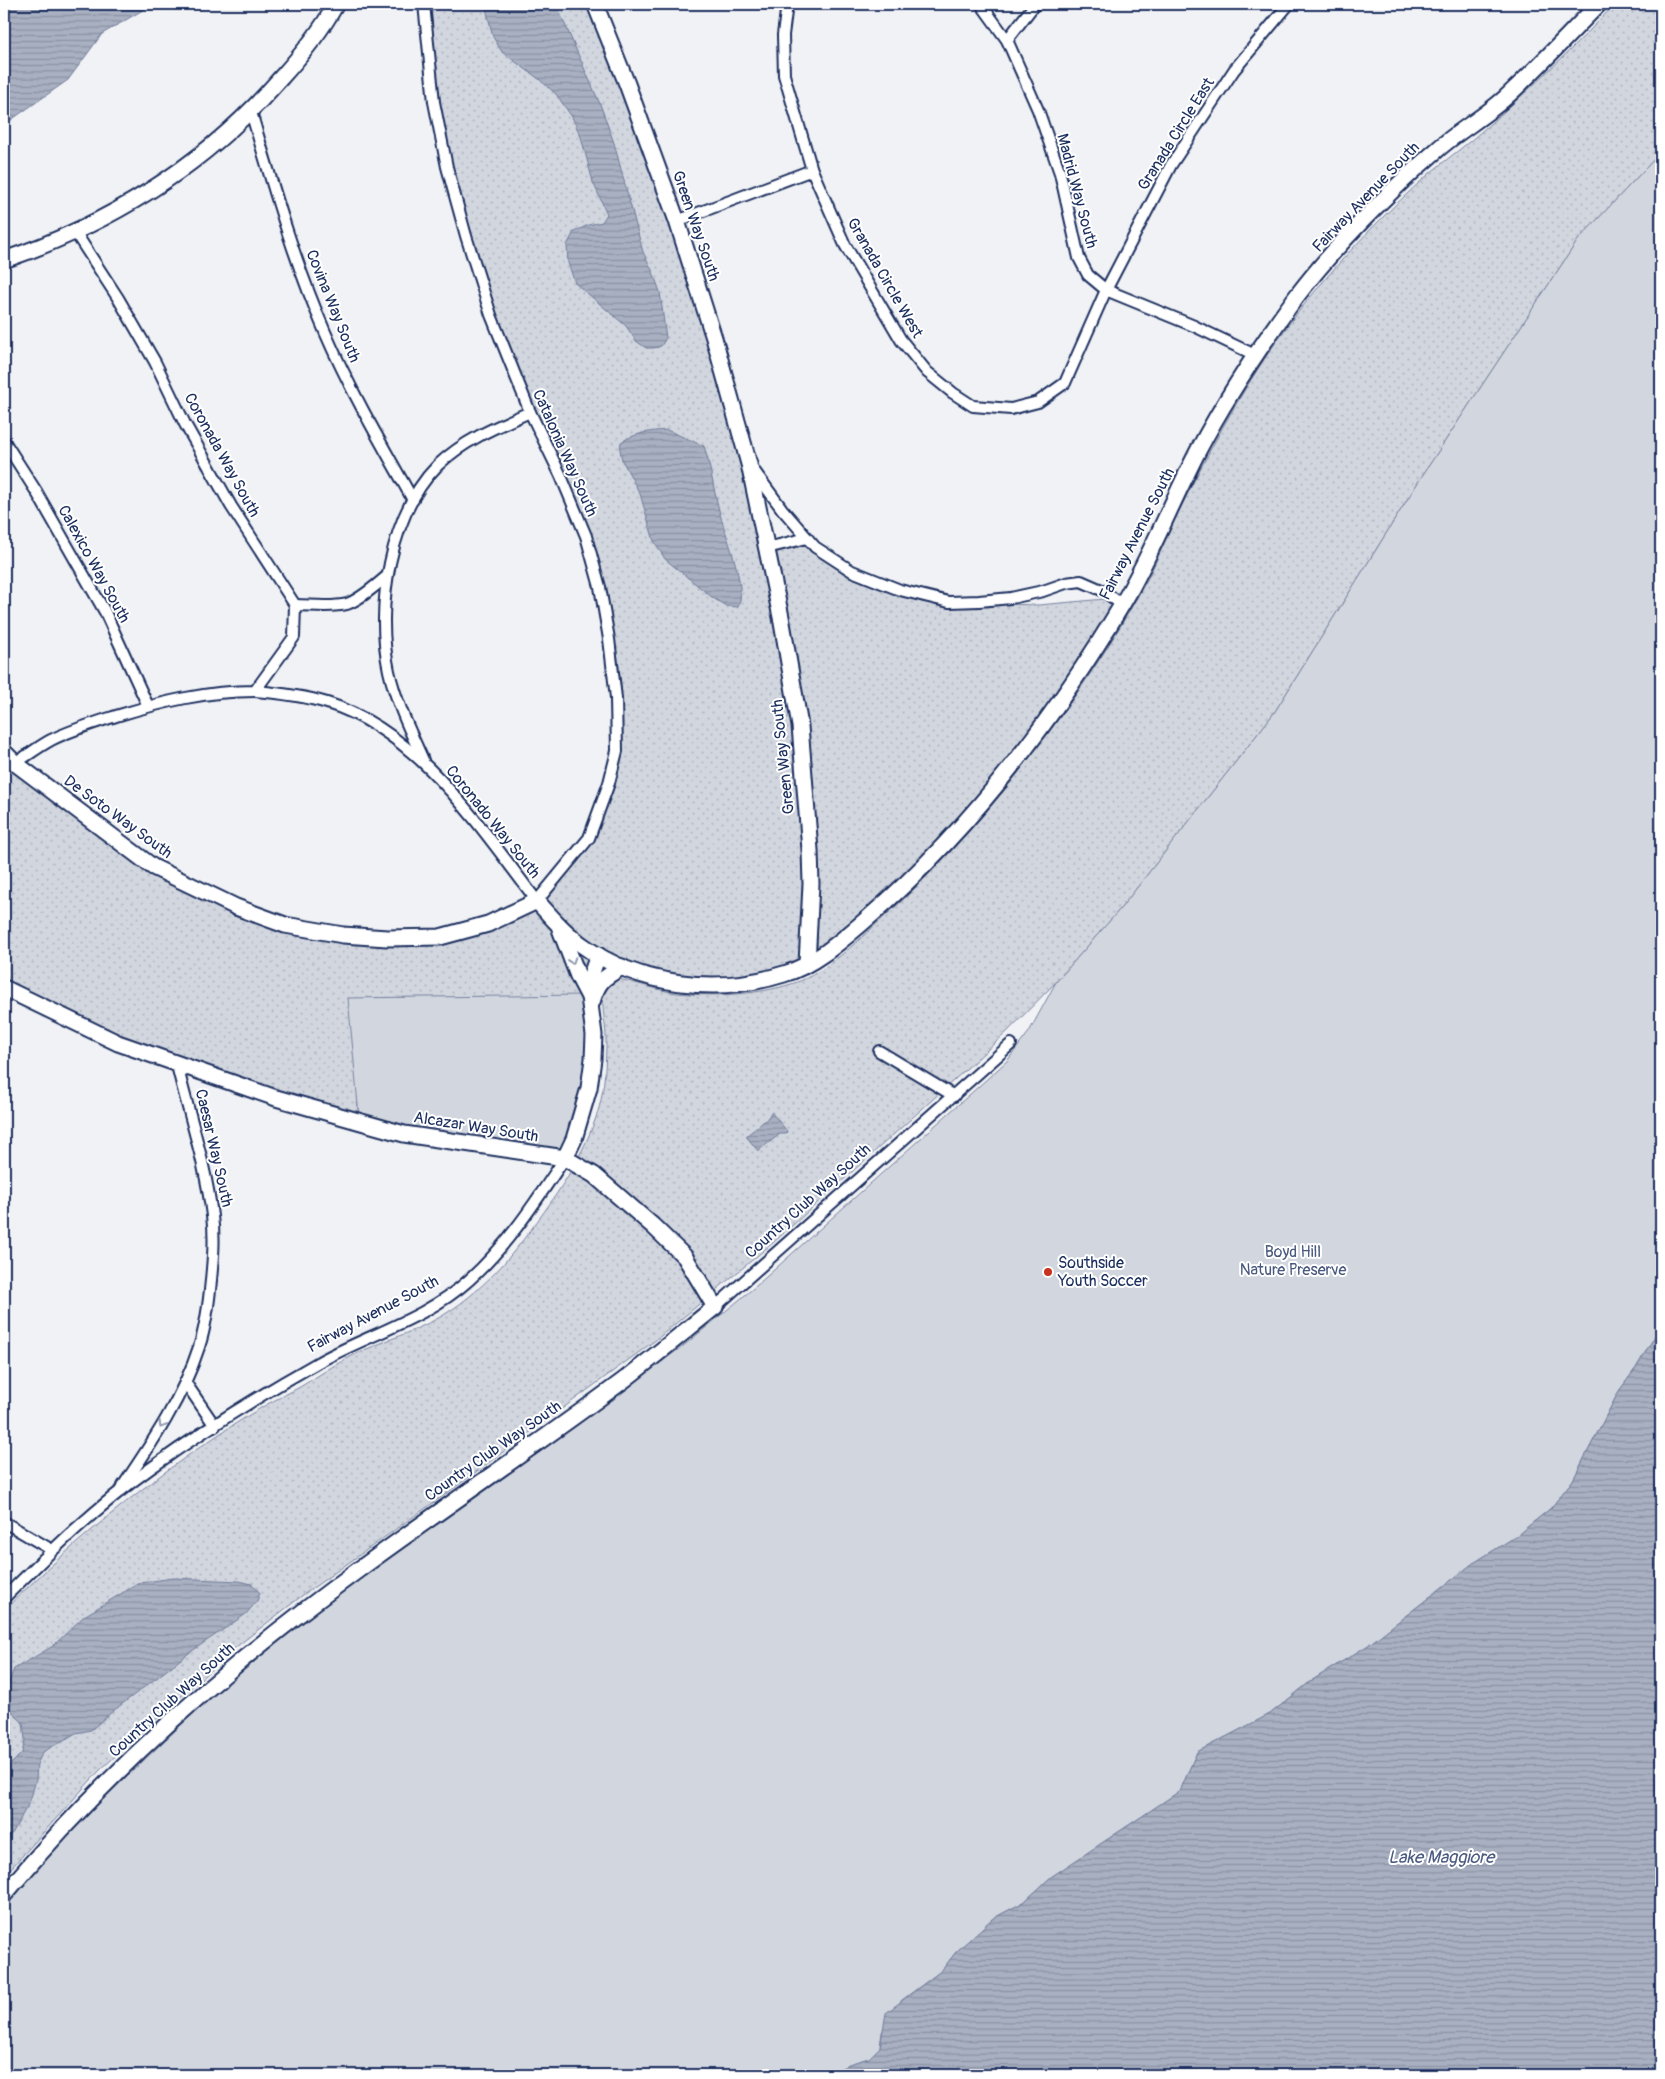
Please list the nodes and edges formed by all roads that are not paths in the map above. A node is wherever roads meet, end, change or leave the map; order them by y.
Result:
1 (336, 4) edge
2 (424, 4) edge
3 (595, 4) edge
4 (787, 4) edge
5 (981, 4) edge
6 (1035, 4) edge
7 (1289, 4) edge
8 (1599, 4) edge
9 (1007, 40) junction
10 (251, 112) junction
11 (812, 170) junction
12 (677, 221) junction
13 (75, 232) junction
14 (4, 260) edge
15 (1106, 290) junction
16 (1255, 355) junction
17 (530, 412) junction
18 (4, 441) edge
19 (749, 464) junction
20 (413, 500) junction
21 (807, 538) junction
22 (767, 548) junction
23 (386, 577) junction
24 (295, 604) junction
25 (1122, 604) junction
26 (255, 691) junction
27 (148, 706) junction
28 (4, 752) edge
29 (15, 763) junction
30 (424, 763) junction
31 (537, 901) junction
32 (559, 925) junction
33 (598, 956) junction
34 (807, 964) junction
35 (622, 967) junction
36 (4, 988) edge
37 (4, 998) edge
38 (21, 998) junction
39 (590, 1000) junction
40 (1012, 1044) dead end
41 (879, 1051) dead end
42 (177, 1065) junction
43 (954, 1096) junction
44 (565, 1158) junction
45 (715, 1307) junction
46 (185, 1382) junction
47 (214, 1426) junction
48 (116, 1495) junction
49 (4, 1522) edge
50 (52, 1550) junction
51 (4, 1598) edge
52 (4, 1895) edge

1 - 10 street
2 - 17 street, Catalonia Way South
3 - 12 street, Green Way South
4 - 11 street, Granada Circle West
5 - 9 street, Madrid Way South
6 - 9 street
7 - 15 street, Granada Circle East
8 - 16 street, Fairway Avenue South
9 - 15 street, Madrid Way South
10 - 13 street
10 - 20 street, Covina Way South
11 - 12 street
11 - 15 street, Granada Circle West
12 - 19 street, Green Way South
13 - 14 street
13 - 24 street, Coronada Way South
15 - 16 street, Madrid Way South
16 - 25 street, Fairway Avenue South
17 - 20 street
17 - 31 street, Catalonia Way South
18 - 27 street, Calexico Way South
19 - 21 street, Green Way South
19 - 22 street, Green Way South
20 - 23 street
21 - 22 street
21 - 25 street, Green Way South
22 - 34 street, Green Way South
23 - 24 street
23 - 30 street
24 - 26 street
25 - 34 street, Fairway Avenue South
26 - 27 street
26 - 30 street
27 - 29 street
28 - 29 street, De Soto Way South
29 - 31 street, De Soto Way South
30 - 31 street, Coronado Way South
31 - 32 street, Fairway Avenue South
32 - 33 street, Fairway Avenue South
32 -> 39 street
33 - 35 street, Fairway Avenue South
33 - 39 street, Fairway Avenue South
34 - 35 street, Fairway Avenue South
35 - 39 street
36 - 38 street
37 - 38 street
38 - 42 street
39 - 44 street, Fairway Avenue South
40 - 43 street, Country Club Way South
41 - 43 street
42 - 44 street, Alcazar Way South
42 - 46 street, Caesar Way South
43 - 45 street, Country Club Way South
44 - 45 street, Alcazar Way South
44 - 47 street, Fairway Avenue South
45 - 52 street, Country Club Way South
46 - 47 street
46 -> 48 street, Caesar Way South
47 - 48 street, Fairway Avenue South
48 - 50 street, Fairway Avenue South
49 - 50 street
50 - 51 street, Fairway Avenue South

